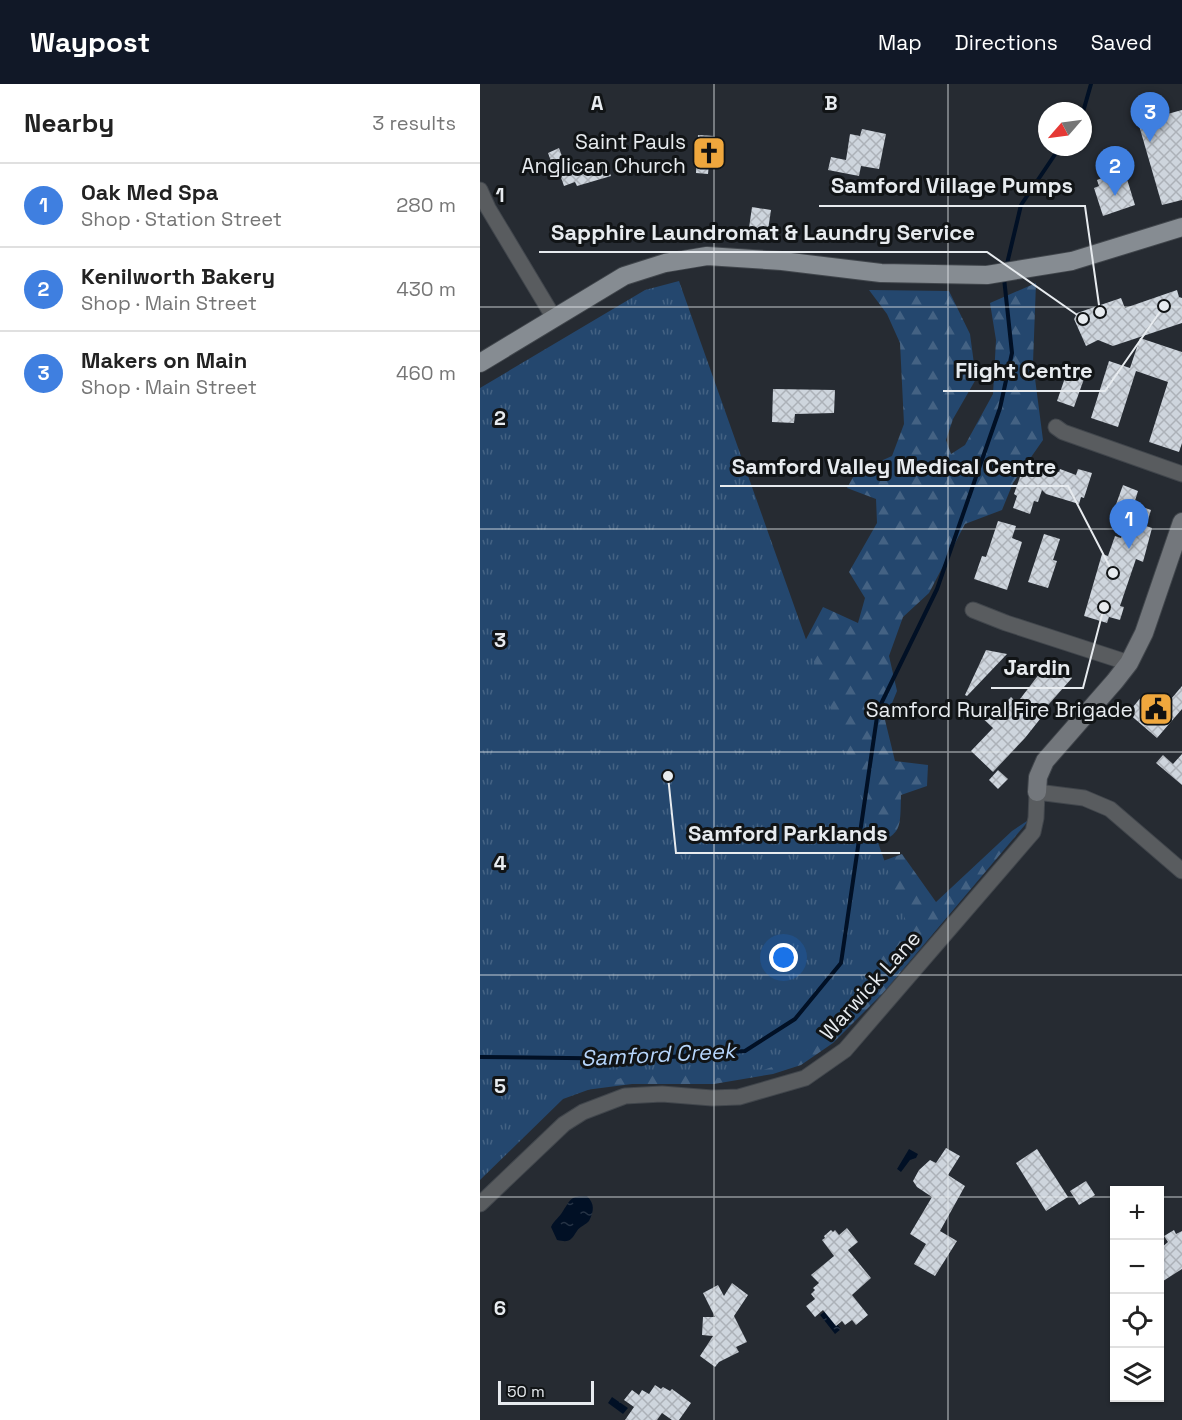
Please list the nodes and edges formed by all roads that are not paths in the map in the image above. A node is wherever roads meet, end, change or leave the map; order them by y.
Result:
1 (480, 190) edge
2 (1182, 227) edge
3 (554, 318) junction
4 (480, 363) edge
5 (1056, 426) dead end
6 (1182, 474) edge
7 (1182, 522) edge
8 (973, 610) dead end
9 (1129, 663) junction
10 (1037, 792) junction
11 (1182, 871) edge
12 (480, 1204) edge

1 - 3 street
2 - 3 main road
3 - 4 main road
5 - 6 street
7 - 9 street
8 - 9 street
9 - 10 street
10 - 11 street
10 - 12 street, Warwick Lane

